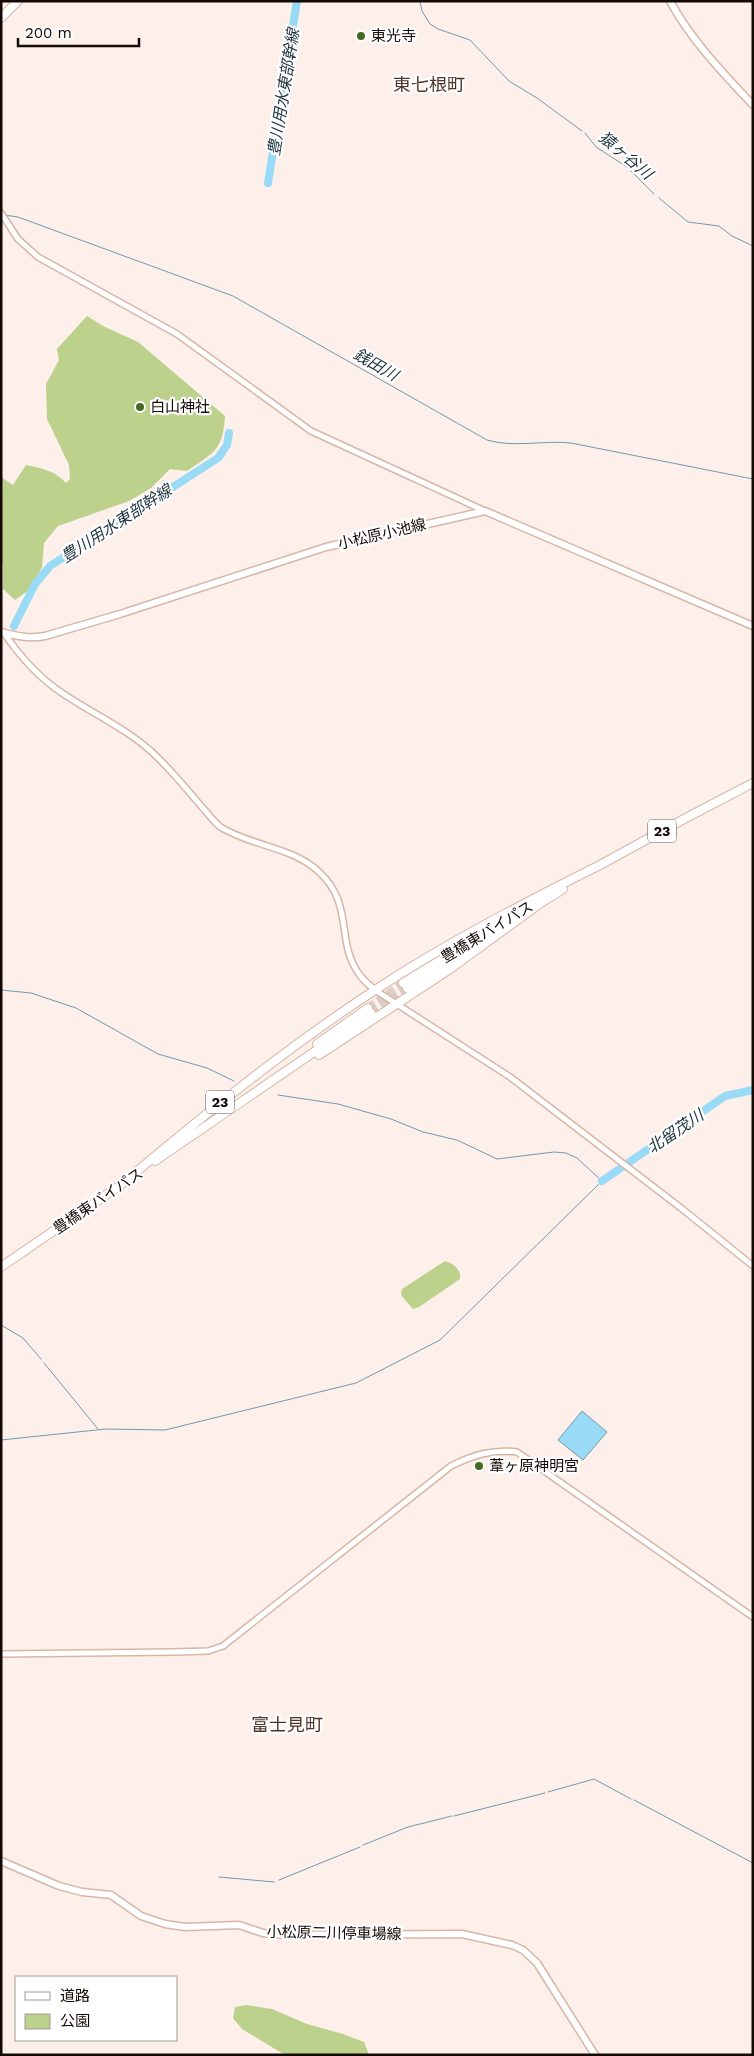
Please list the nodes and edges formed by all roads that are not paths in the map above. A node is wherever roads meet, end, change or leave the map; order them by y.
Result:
1 (18, 1) edge
2 (670, 1) edge
3 (1, 18) edge
4 (753, 105) edge
5 (2, 214) edge
6 (485, 511) junction
7 (753, 626) edge
8 (3, 632) edge
9 (753, 783) edge
10 (604, 863) junction
11 (572, 882) junction
12 (542, 902) junction
13 (375, 990) junction
14 (398, 1004) junction
15 (250, 1096) junction
16 (194, 1134) junction
17 (117, 1188) junction
18 (753, 1266) edge
19 (1, 1267) edge
20 (753, 1617) edge
21 (1, 1654) edge
22 (1, 1861) edge
23 (595, 2055) edge

1 - 3 highway
2 - 4 main road
5 - 6 street
6 - 7 main road
6 - 8 main road, 小松原小池線
8 - 13 street
9 - 10 highway, 豊橋東バイパス / 23
10 - 11 highway, 豊橋東バイパス / 23
10 - 13 highway, 23
11 - 12 highway, 豊橋東バイパス / 23
11 - 12 highway, 豊橋東バイパス / 23
12 - 14 highway, 23
13 - 14 street
13 - 17 highway, 23
14 - 15 highway, 23
14 - 18 street
15 - 16 highway, 豊橋東バイパス / 23
15 - 16 highway, 豊橋東バイパス / 23
16 - 17 highway, 豊橋東バイパス / 23
17 - 19 highway, 豊橋東バイパス / 23
20 - 21 street
22 - 23 main road, 小松原二川停車場線

